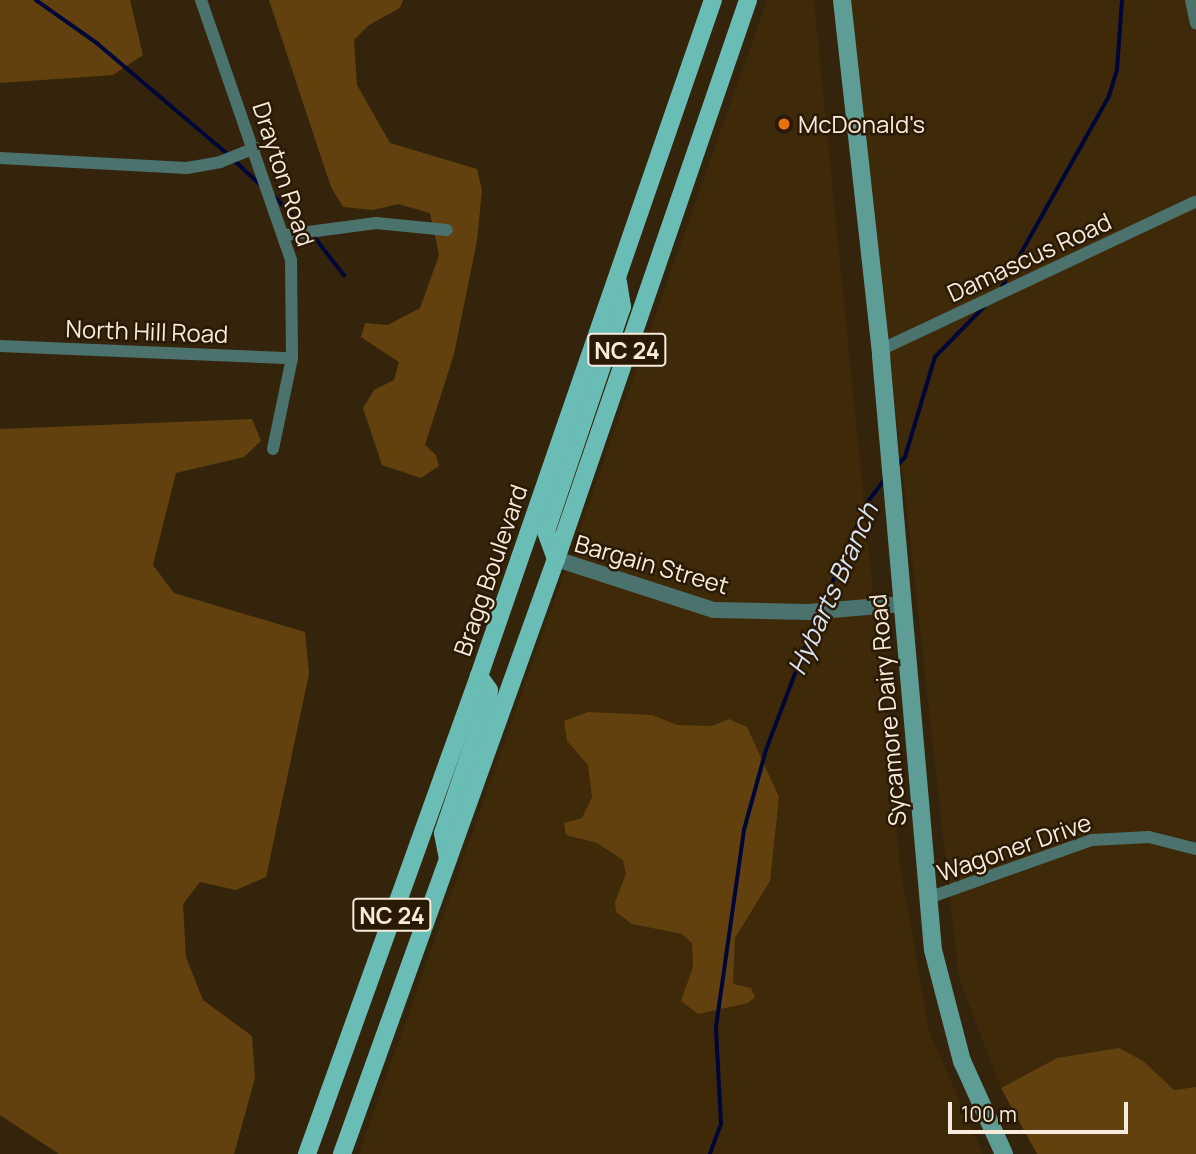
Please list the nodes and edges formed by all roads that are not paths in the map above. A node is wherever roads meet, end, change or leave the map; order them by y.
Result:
1 (201, 0) edge
2 (713, 0) edge
3 (748, 0) edge
4 (842, 0) edge
5 (1191, 0) edge
6 (1196, 23) edge
7 (255, 148) junction
8 (0, 158) edge
9 (1196, 201) edge
10 (447, 230) dead end
11 (286, 235) junction
12 (617, 279) junction
13 (0, 346) edge
14 (880, 350) junction
15 (292, 358) junction
16 (273, 449) dead end
17 (556, 559) junction
18 (903, 604) junction
19 (479, 676) junction
20 (1196, 849) edge
21 (448, 859) junction
22 (928, 898) junction
23 (307, 1154) edge
24 (342, 1154) edge
25 (1004, 1154) edge

1 - 7 street, Drayton Road
2 - 12 main road, Bragg Boulevard / NC 24
3 - 17 main road, NC 24
4 - 14 main road, Sycamore Dairy Road
5 - 6 street
7 - 8 street
7 - 11 street, Drayton Road
9 - 14 street, Damascus Road
10 - 11 street
11 - 15 street, Drayton Road
12 - 17 main road
12 - 19 main road, Bragg Boulevard / NC 24
13 - 15 street, North Hill Road
14 - 18 main road, Sycamore Dairy Road
15 - 16 street, Drayton Road
17 - 18 street, Bargain Street
17 - 21 main road, NC 24
18 - 22 main road, Sycamore Dairy Road
19 - 21 main road
19 - 23 main road, Bragg Boulevard / NC 24
20 - 22 street, Wagoner Drive
21 - 24 main road, NC 24
22 - 25 main road, Sycamore Dairy Road

